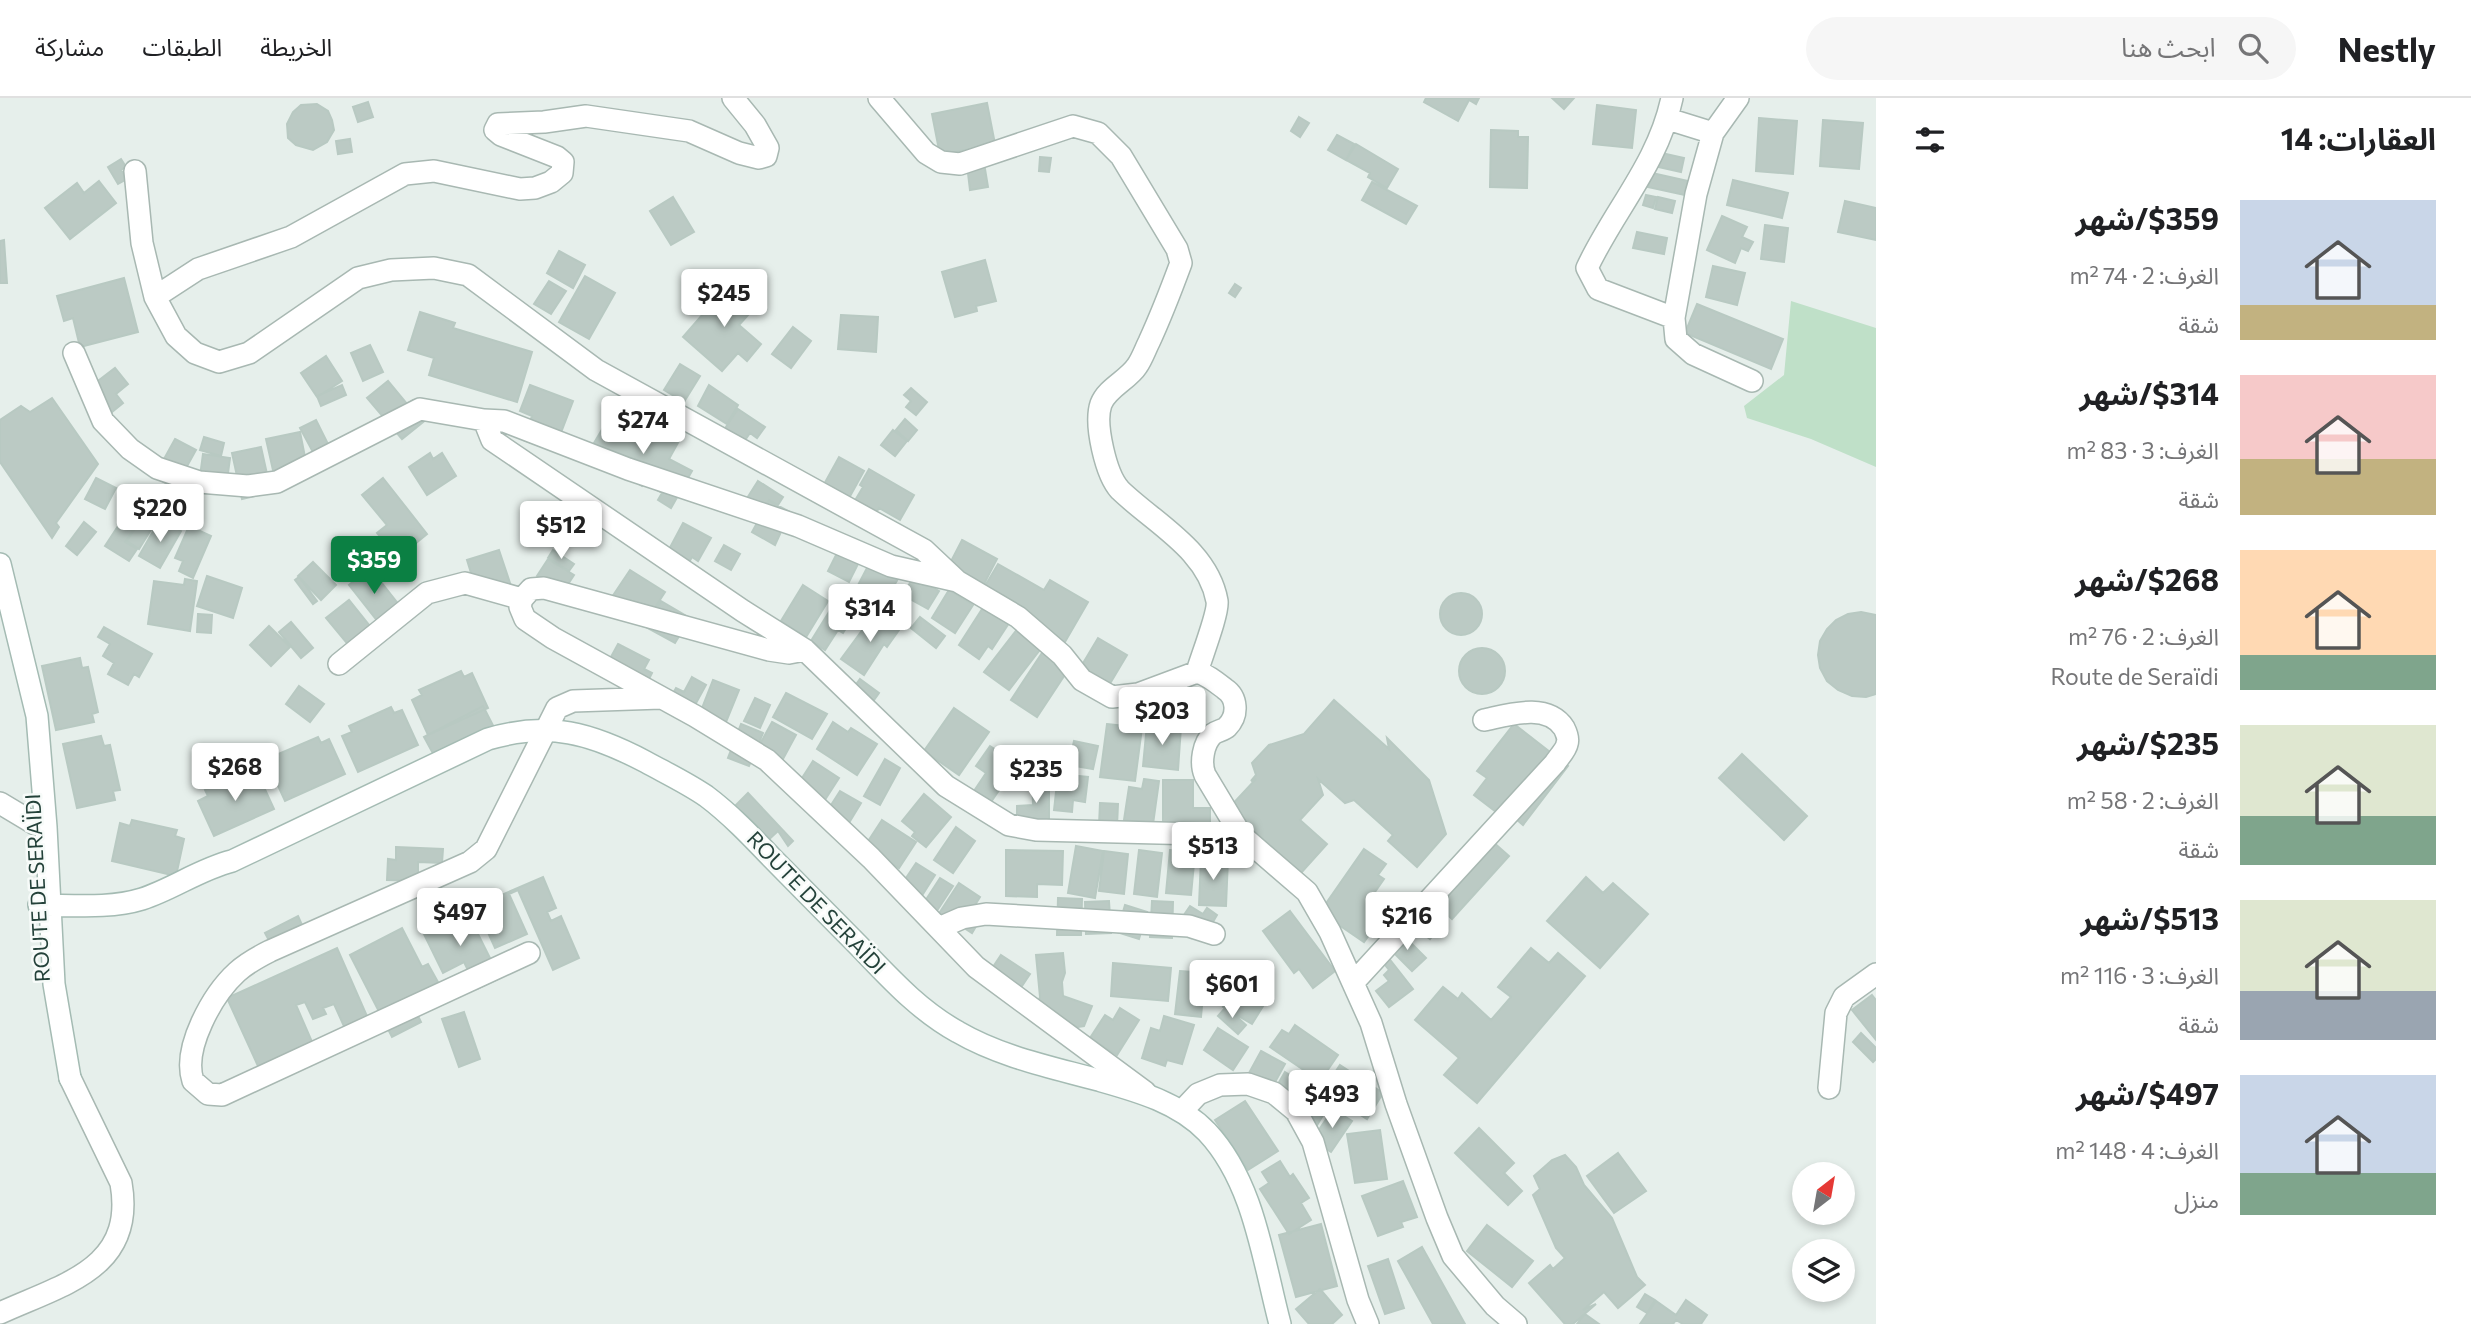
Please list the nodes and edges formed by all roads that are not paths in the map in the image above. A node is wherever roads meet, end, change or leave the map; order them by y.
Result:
1 (733, 98) edge
2 (879, 98) edge
3 (1740, 99) edge
4 (1670, 108) edge
5 (1713, 133) junction
6 (135, 171) dead end
7 (155, 297) junction
8 (1674, 318) junction
9 (74, 353) dead end
10 (1752, 381) dead end
11 (485, 420) junction
12 (0, 564) edge
13 (957, 581) junction
14 (522, 599) junction
15 (806, 650) junction
16 (339, 664) dead end
17 (1197, 672) junction
18 (32, 694) junction
19 (661, 698) junction
20 (1484, 720) dead end
21 (545, 730) junction
22 (2, 799) edge
23 (34, 824) junction
24 (1241, 835) junction
25 (45, 912) junction
26 (939, 928) junction
27 (1214, 934) dead end
28 (529, 953) dead end
29 (1876, 974) edge
30 (1353, 983) junction
31 (1829, 1088) dead end
32 (1146, 1093) junction
33 (1182, 1111) junction
34 (0, 1312) edge
35 (1280, 1324) edge
36 (1368, 1324) edge
37 (1516, 1324) edge

1 - 7 street
2 - 17 street
3 - 5 street
4 - 5 street
4 - 8 street
5 - 8 street
6 - 7 street
7 - 13 street
8 - 10 street
9 - 11 street
11 - 13 street
11 - 15 street
12 - 18 street, ROUTE DE SERAÏDI
13 - 17 street
14 - 15 street
14 - 16 street
14 - 19 street
15 - 24 street
17 - 24 street
18 - 23 street, ROUTE DE SERAÏDI
18 - 25 street, ROUTE DE SERAÏDI
19 - 21 street
19 - 26 street
20 - 30 street
21 - 25 street, ROUTE DE SERAÏDI
21 - 28 street
21 - 32 street, ROUTE DE SERAÏDI
22 - 23 street
23 - 25 street, ROUTE DE SERAÏDI
24 - 30 street
25 - 34 street, ROUTE DE SERAÏDI
26 - 27 street
26 - 32 street
29 - 31 street
30 - 37 street
32 - 33 street, ROUTE DE SERAÏDI
33 - 35 street, ROUTE DE SERAÏDI
33 - 36 street

